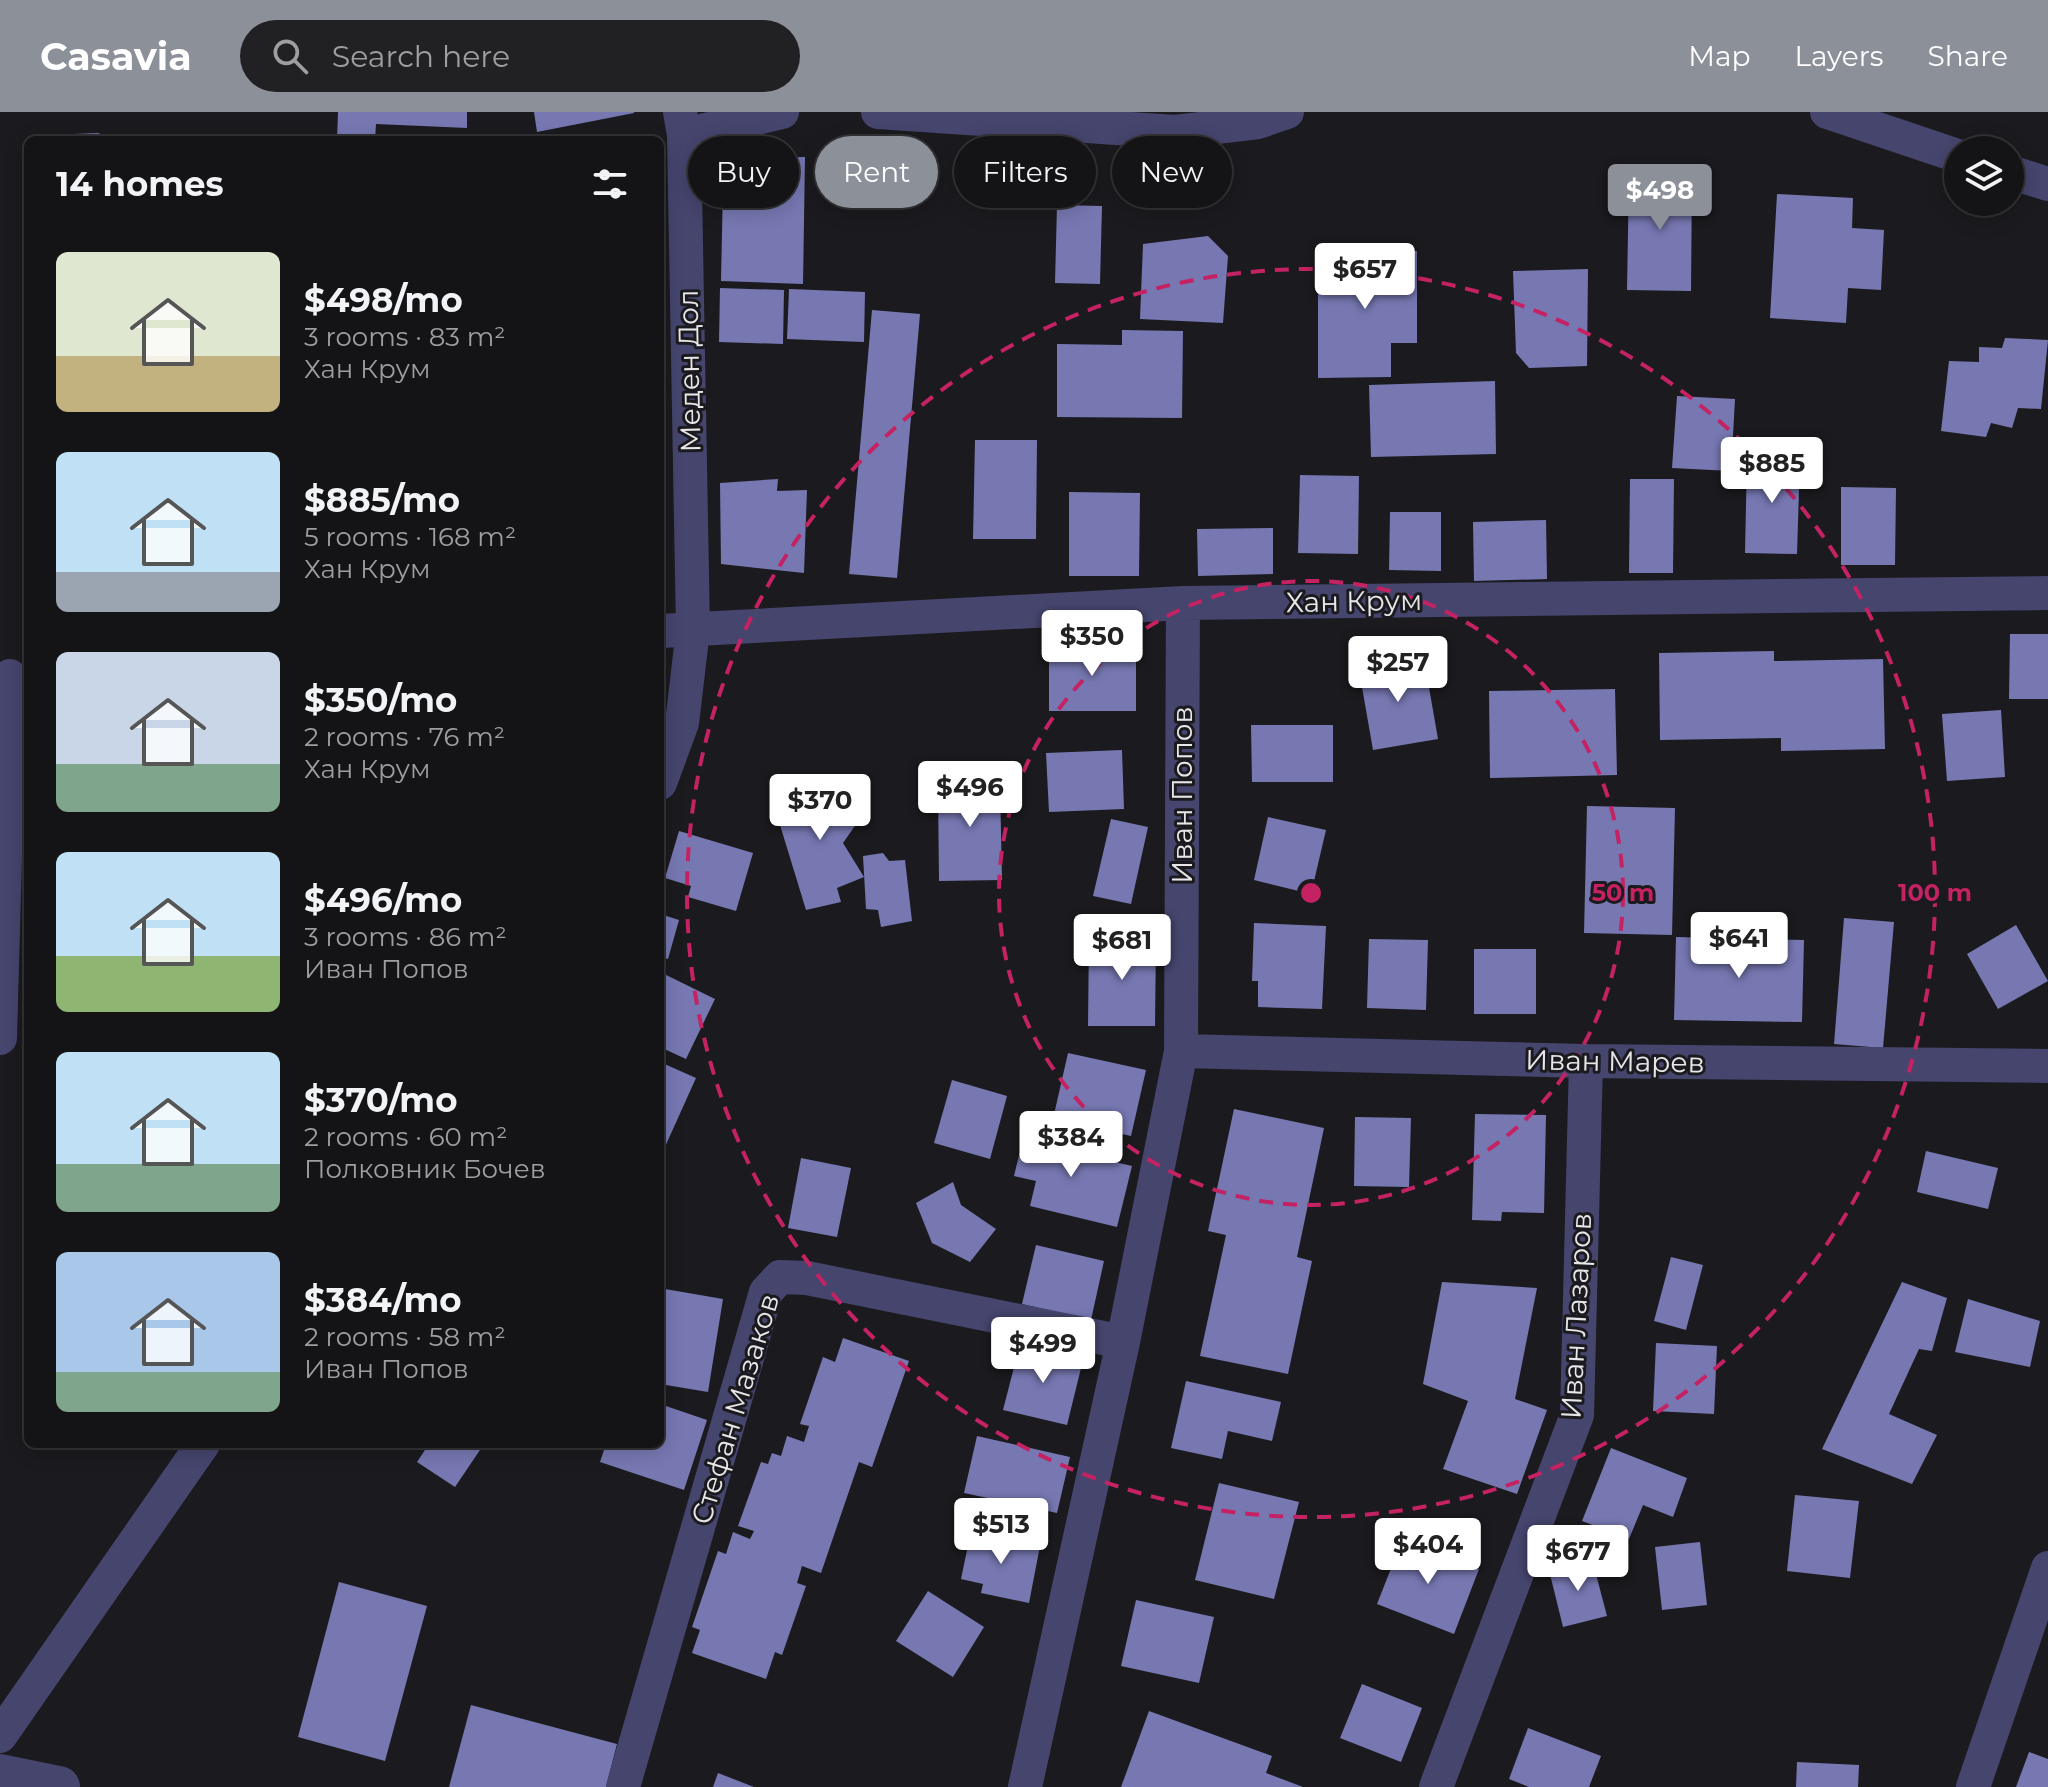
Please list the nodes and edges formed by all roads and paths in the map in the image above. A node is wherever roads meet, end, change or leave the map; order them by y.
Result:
1 (782, 112) edge
2 (878, 112) edge
3 (1287, 112) edge
4 (1827, 112) edge
5 (682, 124) edge
6 (1944, 151) edge
7 (2024, 176) edge
8 (2048, 184) edge
9 (2048, 593) edge
10 (1183, 603) junction
11 (677, 631) edge
12 (13, 675) edge
13 (664, 772) edge
14 (0, 1038) edge
15 (1181, 1051) junction
16 (1586, 1061) junction
17 (2048, 1066) edge
18 (1123, 1342) junction
19 (200, 1448) edge
20 (2048, 1568) edge
21 (0, 1736) edge
22 (0, 1775) edge
23 (59, 1787) edge
24 (623, 1787) edge
25 (1025, 1787) edge
26 (1436, 1787) edge
27 (1973, 1787) edge

1 - 5 street
2 - 3 street
4 - 6 street
5 - 11 street, Меден Дол
7 - 8 street
9 - 10 street, Хан Крум
10 - 11 street, Хан Крум
10 - 15 street, Иван Попов
11 - 13 street, Меден Дол
12 - 14 street
15 - 16 street, Иван Марев
15 - 18 street, Иван Попов
16 - 17 street, Иван Марев
16 - 26 street, Иван Лазаров
18 - 24 street, Стефан Мазаков
18 - 25 street, Иван Попов
19 - 21 street
20 - 27 street
22 - 23 street

